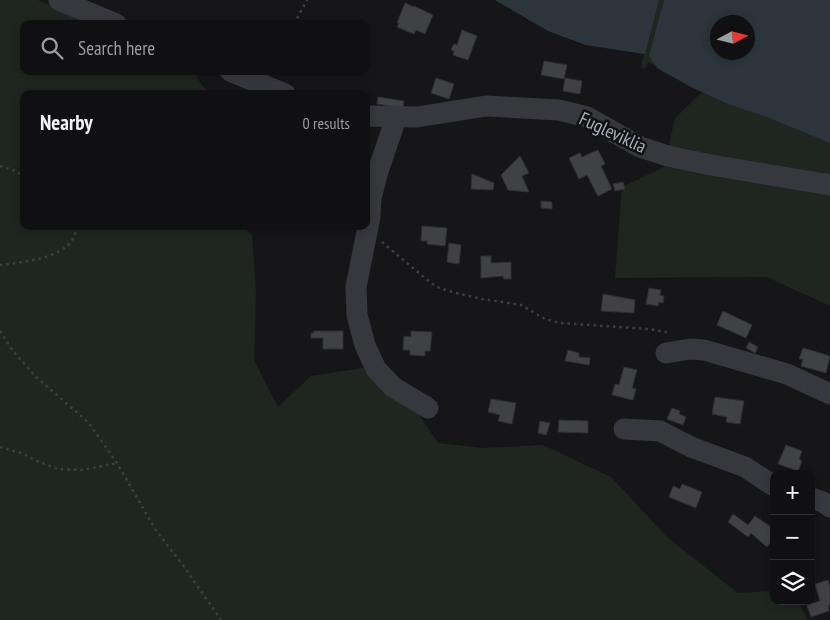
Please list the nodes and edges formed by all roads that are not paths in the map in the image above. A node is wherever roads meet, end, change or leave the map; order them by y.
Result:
1 (59, 0) edge
2 (106, 20) edge
3 (238, 75) edge
4 (270, 90) edge
5 (370, 116) edge
6 (395, 116) junction
7 (830, 185) edge
8 (370, 209) edge
9 (368, 230) edge
10 (666, 353) dead end
11 (830, 394) edge
12 (428, 408) dead end
13 (624, 429) dead end
14 (770, 483) edge
15 (815, 499) edge
16 (830, 507) edge

1 - 2 street
3 - 4 street
5 - 6 street, Fugleviklia
6 - 7 street, Fugleviklia
6 - 8 street
9 - 12 street
10 - 11 street
13 - 14 street
15 - 16 street

